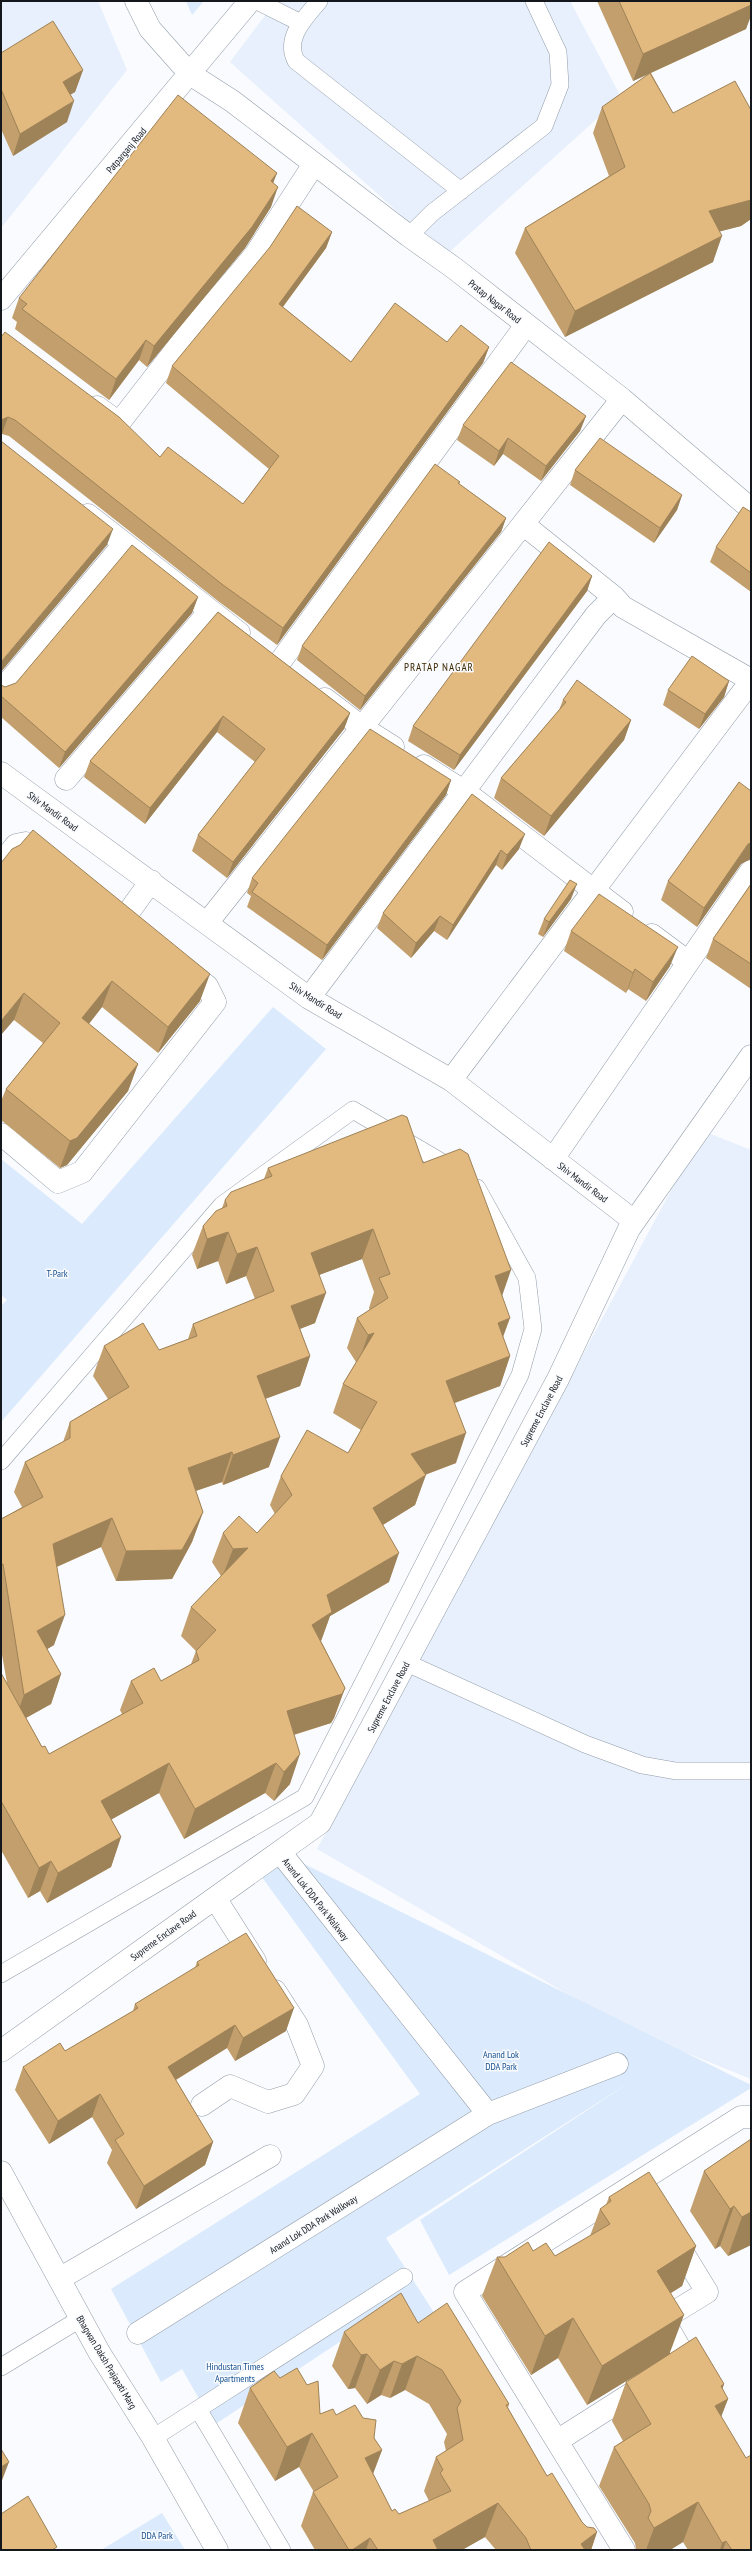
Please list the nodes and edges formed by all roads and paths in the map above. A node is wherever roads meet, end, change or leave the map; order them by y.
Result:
1 (136, 1) edge
2 (250, 1) edge
3 (257, 1) edge
4 (319, 1) edge
5 (534, 1) edge
6 (301, 23) junction
7 (190, 74) junction
8 (314, 164) junction
9 (461, 191) junction
10 (409, 236) junction
11 (1, 299) edge
12 (526, 324) junction
13 (82, 396) edge
14 (622, 399) junction
15 (71, 501) edge
16 (751, 509) edge
17 (523, 524) junction
18 (124, 544) junction
19 (614, 597) junction
20 (210, 611) junction
21 (280, 662) junction
22 (751, 681) edge
23 (1, 691) edge
24 (363, 728) junction
25 (1, 773) edge
26 (66, 779) dead end
27 (465, 792) junction
28 (1, 864) edge
29 (751, 871) edge
30 (62, 872) edge
31 (151, 881) junction
32 (594, 890) junction
33 (105, 905) edge
34 (124, 920) junction
35 (207, 923) junction
36 (141, 934) edge
37 (165, 953) edge
38 (688, 962) junction
39 (309, 998) junction
40 (751, 1056) edge
41 (451, 1080) junction
42 (1, 1134) edge
43 (553, 1159) junction
44 (634, 1221) junction
45 (1, 1461) edge
46 (407, 1663) junction
47 (751, 1771) edge
48 (280, 1852) junction
49 (215, 1898) junction
50 (1, 1974) edge
51 (1, 2051) edge
52 (617, 2064) dead end
53 (202, 2105) dead end
54 (488, 2114) junction
55 (751, 2117) edge
56 (270, 2156) dead end
57 (1, 2172) edge
58 (641, 2181) junction
59 (652, 2200) edge
60 (664, 2220) edge
61 (404, 2277) dead end
62 (59, 2279) junction
63 (80, 2318) junction
64 (138, 2333) dead end
65 (686, 2359) junction
66 (1, 2367) edge
67 (706, 2393) edge
68 (198, 2409) junction
69 (153, 2438) junction
70 (557, 2441) junction
71 (217, 2550) edge
72 (282, 2550) edge
73 (624, 2550) edge

1 - 7 street, Pratap Nagar Road
2 - 7 street, Patparganj Road
3 - 6 lane
4 - 6 lane
5 - 9 lane
6 - 9 lane
7 - 8 street, Pratap Nagar Road
7 - 11 street, Patparganj Road
8 - 10 street, Pratap Nagar Road
8 - 13 street
9 - 10 lane
10 - 12 street, Pratap Nagar Road
12 - 14 street, Pratap Nagar Road
12 - 21 street
14 - 16 street, Pratap Nagar Road
14 - 17 street
15 - 18 street
17 - 19 street
17 - 24 street
18 - 20 street
18 - 23 street
19 - 22 street
19 - 27 street
20 - 21 street
20 - 26 street
21 - 24 street
22 - 32 street
24 - 27 street
24 - 35 street
25 - 31 street, Shiv Mandir Road
27 - 32 street
27 - 39 street
28 - 30 street
29 - 38 street
31 - 34 street
31 - 35 street, Shiv Mandir Road
32 - 38 street
32 - 41 street
33 - 34 street
34 - 36 street
35 - 39 street, Shiv Mandir Road
37 - 42 street
38 - 43 street
39 - 41 street, Shiv Mandir Road
40 - 44 street, Supreme Enclave Road
41 - 43 street, Shiv Mandir Road
43 - 44 street, Shiv Mandir Road
44 - 46 street, Supreme Enclave Road
45 - 50 lane
46 - 47 lane
46 - 48 street, Supreme Enclave Road
48 - 49 street, Supreme Enclave Road
48 - 54 street, Anand Lok DDA Park Walkway
49 - 51 street, Supreme Enclave Road
49 - 53 street
52 - 54 street, Anand Lok DDA Park Walkway
54 - 64 street, Anand Lok DDA Park Walkway
55 - 58 street
56 - 62 street
57 - 62 street, Bhagwan Daksh Prajapati Marg
58 - 59 street
58 - 70 street
60 - 65 street
61 - 68 lane
62 - 63 street, Bhagwan Daksh Prajapati Marg
63 - 66 lane
63 - 69 street, Bhagwan Daksh Prajapati Marg
65 - 67 street
65 - 70 street
68 - 69 lane
68 - 72 lane
69 - 71 street, Bhagwan Daksh Prajapati Marg
70 - 73 street

